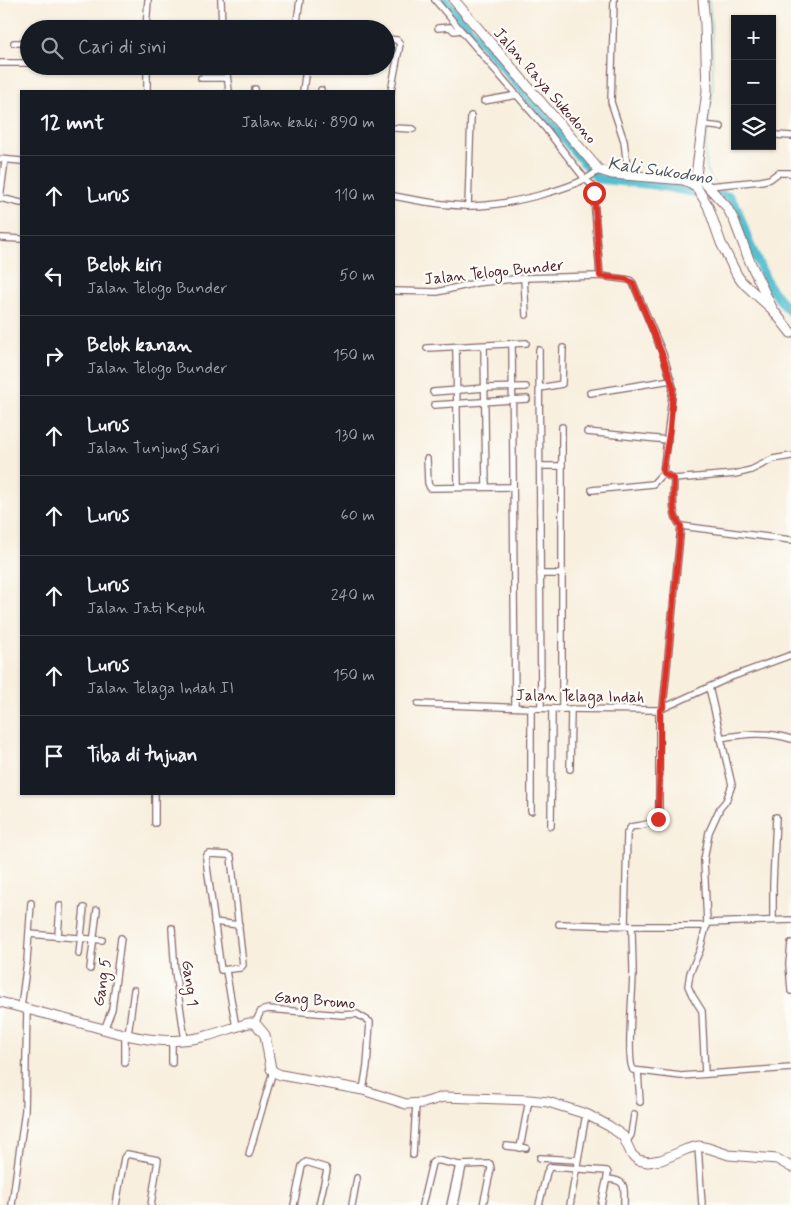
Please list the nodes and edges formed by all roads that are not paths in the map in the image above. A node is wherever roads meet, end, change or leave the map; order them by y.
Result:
1 (148, 0) edge
2 (221, 0) edge
3 (300, 0) edge
4 (435, 0) edge
5 (454, 0) edge
6 (614, 0) edge
7 (703, 0) edge
8 (147, 20) edge
9 (222, 20) edge
10 (297, 20) edge
11 (438, 28) dead end
12 (460, 30) junction
13 (395, 40) edge
14 (14, 42) dead end
15 (20, 42) edge
16 (0, 63) edge
17 (20, 63) edge
18 (395, 70) edge
19 (507, 73) junction
20 (147, 75) edge
21 (228, 75) edge
22 (394, 75) edge
23 (305, 76) dead end
24 (200, 78) dead end
25 (228, 78) junction
26 (147, 90) edge
27 (229, 90) edge
28 (303, 90) edge
29 (391, 90) edge
30 (517, 95) junction
31 (484, 101) dead end
32 (471, 116) dead end
33 (706, 125) junction
34 (721, 127) dead end
35 (395, 128) edge
36 (413, 130) dead end
37 (776, 135) dead end
38 (791, 136) edge
39 (3, 160) edge
40 (20, 162) edge
41 (598, 171) junction
42 (791, 173) edge
43 (628, 175) junction
44 (588, 178) junction
45 (696, 184) junction
46 (714, 186) junction
47 (395, 196) edge
48 (0, 198) edge
49 (720, 198) junction
50 (20, 203) edge
51 (708, 205) junction
52 (468, 206) junction
53 (2, 238) dead end
54 (20, 239) edge
55 (600, 276) junction
56 (524, 278) junction
57 (761, 286) junction
58 (395, 291) edge
59 (752, 291) junction
60 (773, 310) junction
61 (526, 315) dead end
62 (791, 333) edge
63 (526, 343) dead end
64 (512, 344) junction
65 (484, 346) junction
66 (456, 347) junction
67 (427, 348) dead end
68 (563, 348) dead end
69 (539, 350) dead end
70 (671, 380) junction
71 (513, 387) junction
72 (526, 387) dead end
73 (485, 388) junction
74 (540, 388) junction
75 (457, 390) junction
76 (433, 392) dead end
77 (590, 393) dead end
78 (527, 399) dead end
79 (513, 400) junction
80 (485, 402) junction
81 (457, 404) junction
82 (434, 405) dead end
83 (562, 427) dead end
84 (587, 432) dead end
85 (668, 440) junction
86 (791, 456) edge
87 (427, 459) dead end
88 (540, 466) junction
89 (562, 466) junction
90 (663, 473) junction
91 (674, 479) junction
92 (458, 487) junction
93 (486, 487) junction
94 (513, 487) junction
95 (592, 490) dead end
96 (681, 526) junction
97 (791, 540) edge
98 (540, 574) junction
99 (562, 574) junction
100 (791, 655) edge
101 (709, 687) junction
102 (418, 704) dead end
103 (515, 707) junction
104 (531, 708) junction
105 (541, 708) junction
106 (552, 709) junction
107 (562, 709) junction
108 (661, 709) junction
109 (571, 711) junction
110 (720, 738) junction
111 (791, 739) edge
112 (570, 769) dead end
113 (155, 795) edge
114 (531, 811) dead end
115 (776, 817) dead end
116 (155, 823) dead end
117 (551, 826) dead end
118 (31, 903) dead end
119 (60, 906) dead end
120 (84, 908) dead end
121 (97, 910) dead end
122 (773, 920) junction
123 (791, 920) edge
124 (214, 922) junction
125 (559, 924) dead end
126 (239, 925) junction
127 (707, 925) junction
128 (628, 926) junction
129 (172, 928) dead end
130 (29, 934) junction
131 (58, 936) junction
132 (81, 938) junction
133 (121, 938) dead end
134 (94, 939) junction
135 (102, 940) dead end
136 (791, 943) edge
137 (79, 954) dead end
138 (90, 969) dead end
139 (226, 971) junction
140 (134, 990) dead end
141 (791, 991) edge
142 (0, 1002) edge
143 (24, 1008) junction
144 (255, 1023) junction
145 (236, 1027) junction
146 (104, 1030) junction
147 (126, 1035) junction
148 (185, 1040) junction
149 (172, 1041) junction
150 (172, 1062) dead end
151 (125, 1063) dead end
152 (791, 1068) edge
153 (273, 1071) junction
154 (638, 1072) junction
155 (705, 1074) junction
156 (363, 1090) junction
157 (529, 1100) junction
158 (640, 1102) dead end
159 (416, 1104) junction
160 (586, 1114) junction
161 (634, 1115) dead end
162 (627, 1141) junction
163 (506, 1146) dead end
164 (698, 1146) junction
165 (250, 1154) dead end
166 (414, 1155) dead end
167 (540, 1158) dead end
168 (577, 1160) junction
169 (461, 1165) junction
170 (791, 1167) edge
171 (577, 1168) junction
172 (357, 1178) dead end
173 (607, 1179) junction
174 (12, 1205) edge
175 (116, 1205) edge
176 (151, 1205) edge
177 (294, 1205) edge
178 (319, 1205) edge
179 (352, 1205) edge
180 (422, 1205) edge
181 (450, 1205) edge
182 (455, 1205) edge
183 (483, 1205) edge
184 (539, 1205) edge
185 (570, 1205) edge
186 (601, 1205) edge
187 (624, 1205) edge
188 (702, 1205) edge

1 - 8 street
2 - 9 street
3 - 10 street
4 - 12 street
5 - 19 street, Jalan Raya Sukodono
6 - 43 street
7 - 33 street
11 - 12 street
12 - 19 street
13 - 18 street
14 - 15 street
16 - 17 street
19 - 30 street
19 - 41 street, Jalan Raya Sukodono
20 - 26 street
21 - 25 street
22 - 29 street
23 - 28 street
24 - 25 street
25 - 27 street
30 - 31 street
30 - 44 street
32 - 52 street
33 - 34 street
33 - 45 street
35 - 36 street
37 - 38 street
39 - 40 street
39 - 48 street
41 - 43 street
41 - 44 street
42 - 46 street
43 - 45 street
44 - 52 street
44 - 55 street
45 - 46 street
45 - 51 street
46 - 49 street
47 - 52 street
48 - 50 street
49 - 51 street
49 - 57 street
51 - 59 street
53 - 54 street
55 - 56 street, Jalan Telogo Bunder
55 - 70 street, Jalan Telogo Bunder
56 - 58 street, Jalan Telogo Bunder
56 - 61 street
57 - 59 street
57 - 60 street
59 - 60 street
60 - 62 street
63 - 64 street
64 - 65 street
64 - 71 street
65 - 66 street
65 - 73 street
66 - 67 street
66 - 75 street
68 - 74 street
69 - 74 street
70 - 77 street
70 - 85 street, Jalan Telogo Bunder
71 - 72 street
71 - 73 street
71 - 79 street
73 - 75 street
73 - 80 street
74 - 88 street
75 - 76 street
75 - 81 street
78 - 79 street
79 - 80 street
79 - 94 street
80 - 81 street
80 - 93 street
81 - 82 street
81 - 92 street
83 - 89 street
84 - 85 street
85 - 90 street
86 - 91 street
87 - 92 street
88 - 89 street
88 - 98 street
89 - 99 street
90 - 91 street
90 - 95 street
91 - 96 street
92 - 93 street
93 - 94 street
94 - 103 street
96 - 97 street
96 - 108 street
98 - 99 street
98 - 105 street
99 - 107 street
100 - 101 street, Jalan Telaga Indah
101 - 108 street, Jalan Telaga Indah
101 - 110 street
102 - 103 street, Jalan Telaga Indah
103 - 104 street, Jalan Telaga Indah
104 - 105 street, Jalan Telaga Indah
104 - 114 street
105 - 106 street, Jalan Telaga Indah
106 - 107 street, Jalan Telaga Indah
106 - 117 street
107 - 109 street, Jalan Telaga Indah
108 - 109 street, Jalan Telaga Indah
108 - 128 street
109 - 112 street
110 - 111 street
110 - 127 street
113 - 116 street
115 - 122 street
118 - 130 street
119 - 131 street
120 - 132 street
121 - 134 street
122 - 123 street
122 - 127 street
124 - 126 street
124 - 126 street
124 - 139 street
125 - 128 street
126 - 139 street
127 - 128 street
127 - 155 street
128 - 154 street
129 - 148 street, Gang 1
130 - 131 street
130 - 143 street
131 - 132 street
132 - 134 street
132 - 137 street
133 - 146 street, Gang 5
134 - 135 street
134 - 138 street
136 - 141 street
139 - 145 street
140 - 147 street
142 - 143 street
143 - 146 street
143 - 174 street
144 - 145 street
144 - 153 street
144 - 156 street, Gang Bromo
145 - 148 street
146 - 147 street
147 - 149 street
147 - 151 street
148 - 149 street
149 - 150 street
152 - 155 street
153 - 156 street
153 - 165 street
154 - 155 street
154 - 158 street
156 - 159 street
157 - 159 street
157 - 160 street
157 - 163 street
159 - 166 street
160 - 162 street
160 - 168 street
161 - 162 street
162 - 164 street
164 - 170 street
164 - 188 street
167 - 168 street
168 - 171 street
169 - 180 street
169 - 181 street
169 - 182 street
169 - 183 street
171 - 173 street
171 - 184 street
171 - 185 street
172 - 179 street
173 - 186 street
173 - 187 street
175 - 176 street
177 - 178 street

